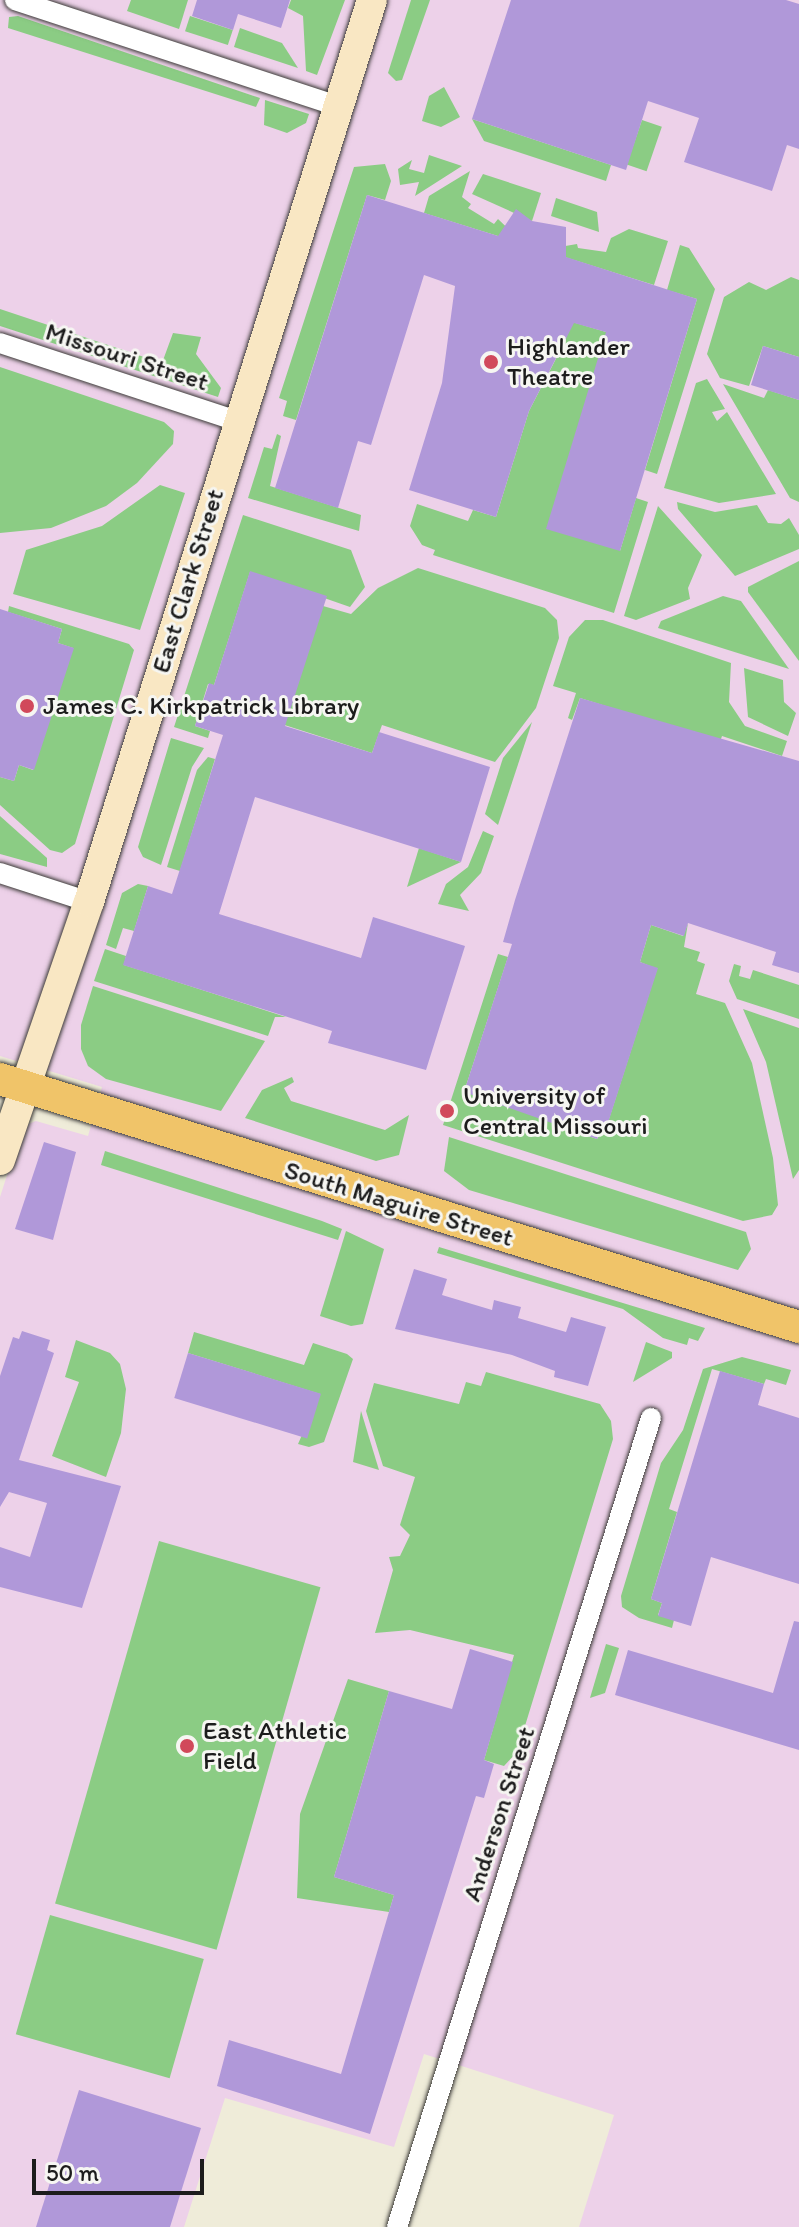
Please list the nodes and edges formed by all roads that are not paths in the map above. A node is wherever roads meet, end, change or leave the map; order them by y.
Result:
1 (15, 0) edge
2 (372, 0) edge
3 (338, 106) junction
4 (0, 343) edge
5 (237, 421) junction
6 (0, 873) edge
7 (89, 902) junction
8 (14, 1084) edge
9 (0, 1160) edge
10 (799, 1327) edge
11 (651, 1418) dead end
12 (397, 2227) edge

1 - 3 street
2 - 3 street, East Clark Street
3 - 5 street, East Clark Street
4 - 5 street, Missouri Street
5 - 7 street, East Clark Street
6 - 7 street
7 - 8 street, East Clark Street
8 - 9 street, East Clark Street
8 - 10 main road, South Maguire Street
11 - 12 street, Anderson Street

